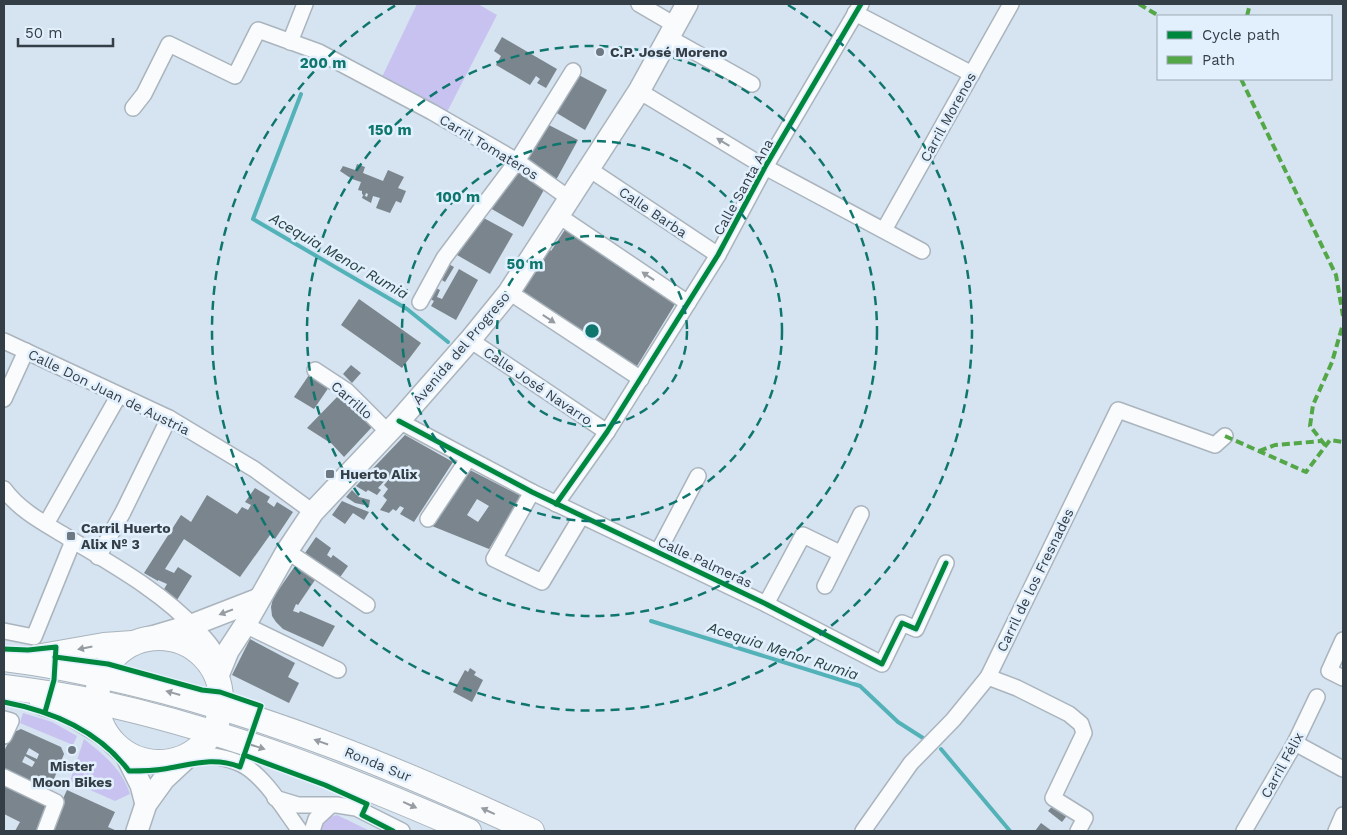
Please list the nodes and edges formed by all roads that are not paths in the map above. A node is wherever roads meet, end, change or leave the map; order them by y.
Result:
1 (306, 4) edge
2 (639, 4) edge
3 (686, 4) edge
4 (1007, 5) edge
5 (858, 8) edge
6 (672, 31) junction
7 (290, 42) junction
8 (573, 71) dead end
9 (972, 74) junction
10 (752, 84) dead end
11 (639, 92) junction
12 (133, 108) dead end
13 (517, 161) junction
14 (765, 166) junction
15 (589, 170) junction
16 (565, 207) junction
17 (884, 230) junction
18 (922, 250) dead end
19 (718, 255) junction
20 (509, 292) junction
21 (420, 302) dead end
22 (688, 303) junction
23 (470, 340) junction
24 (4, 341) edge
25 (26, 351) junction
26 (315, 370) dead end
27 (641, 378) junction
28 (119, 395) junction
29 (4, 400) edge
30 (169, 418) junction
31 (394, 427) junction
32 (607, 432) junction
33 (1225, 436) dead end
34 (468, 459) junction
35 (698, 476) dead end
36 (532, 492) junction
37 (5, 495) edge
38 (556, 504) junction
39 (313, 512) junction
40 (861, 514) dead end
41 (581, 517) junction
42 (428, 519) dead end
43 (46, 524) junction
44 (73, 541) junction
45 (287, 551) junction
46 (658, 552) junction
47 (840, 553) junction
48 (98, 556) junction
49 (946, 563) dead end
50 (825, 586) dead end
51 (259, 599) junction
52 (766, 604) junction
53 (367, 605) dead end
54 (192, 624) junction
55 (245, 625) junction
56 (4, 631) edge
57 (1343, 640) edge
58 (139, 641) junction
59 (10, 660) edge
60 (338, 670) dead end
61 (218, 673) junction
62 (102, 676) junction
63 (988, 677) junction
64 (1343, 678) edge
65 (4, 687) edge
66 (4, 695) edge
67 (1317, 697) dead end
68 (97, 702) junction
69 (220, 706) junction
70 (4, 719) edge
71 (212, 732) junction
72 (4, 736) edge
73 (1294, 743) junction
74 (116, 744) junction
75 (192, 752) junction
76 (223, 758) junction
77 (1343, 769) edge
78 (4, 777) edge
79 (275, 798) junction
80 (146, 804) junction
81 (330, 806) junction
82 (1343, 815) edge
83 (45, 831) edge
84 (137, 831) edge
85 (300, 831) edge
86 (312, 831) edge
87 (402, 831) edge
88 (469, 831) edge
89 (532, 831) edge
90 (863, 831) edge
91 (1078, 831) edge
92 (1244, 831) edge
93 (1336, 831) edge

1 - 7 street
2 - 6 street
3 - 6 main road, Avenida del Progreso
4 - 9 street, Carril Morenos
5 - 9 street
5 - 14 street, Calle Santa Ana
6 - 10 street
6 - 11 main road, Avenida del Progreso
7 - 12 street, Carril Tomateros
7 - 13 street, Carril Tomateros
8 - 13 street
9 - 17 street, Carril Morenos
14 -> 11 street
11 - 15 main road, Avenida del Progreso
13 - 16 street, Carril Tomateros
13 - 21 street
14 - 17 street
14 - 19 street, Calle Santa Ana
15 - 16 main road, Avenida del Progreso
15 - 19 street, Calle Barba
16 - 20 main road, Avenida del Progreso
22 -> 16 street, Carril Tomateros
17 - 18 street
19 - 22 street, Calle Santa Ana
20 - 23 main road, Avenida del Progreso
20 -> 27 street
22 - 27 street, Calle Santa Ana
23 - 31 main road, Avenida del Progreso
23 - 32 street, Calle José Navarro
24 - 25 street, Calle Don Juan de Austria
25 - 28 street, Calle Don Juan de Austria
25 - 29 street
26 - 31 street, Carrillo
27 - 32 street, Calle Santa Ana
28 - 30 street, Calle Don Juan de Austria
28 - 43 street
30 - 39 street, Calle Don Juan de Austria
30 - 48 street
31 - 34 street, Calle Palmeras
31 - 39 main road, Avenida del Progreso
32 - 38 street, Calle Santa Ana
33 - 63 street, Carril de los Fresnades
34 - 36 street, Calle Palmeras
34 - 42 street
35 - 46 street
36 - 38 street, Calle Palmeras
36 - 41 street
37 - 43 street
38 - 41 street, Calle Palmeras
39 - 45 main road, Avenida del Progreso
40 - 47 street
41 - 46 street, Calle Palmeras
43 - 44 street
44 - 48 street
44 - 56 street
45 - 51 main road, Avenida del Progreso
45 - 53 street
46 - 52 street, Calle Palmeras
47 - 50 street
47 - 52 street
48 - 54 street
49 - 52 street, Calle Palmeras
51 -> 54 main road
51 - 55 main road, Avenida del Progreso
54 - 58 main road
54 - 61 street
55 - 60 street
55 - 61 main road, Avenida del Progreso
57 - 64 street
58 -> 59 main road
58 - 61 main road
58 - 62 main road
59 - 62 main road, Ronda Sur
61 - 69 main road
62 - 68 main road
69 -> 62 main road, Ronda Sur
63 - 90 street, Carril de los Fresnades
63 - 91 street
65 - 68 main road, Ronda Sur
66 - 74 main road
67 - 73 street, Carril Félix
68 - 71 main road, Ronda Sur
68 - 74 main road
69 - 71 main road
89 -> 69 main road, Ronda Sur
70 - 72 street
71 - 75 main road
71 - 76 street
71 -> 88 main road, Ronda Sur
73 - 77 street
73 - 92 street, Carril Félix
74 - 75 main road
74 - 80 main road
75 - 76 street
75 - 80 main road
76 - 79 street
78 - 83 street
79 - 81 street
79 - 85 street
80 - 84 main road
81 - 86 street
81 - 87 street
82 - 93 street

